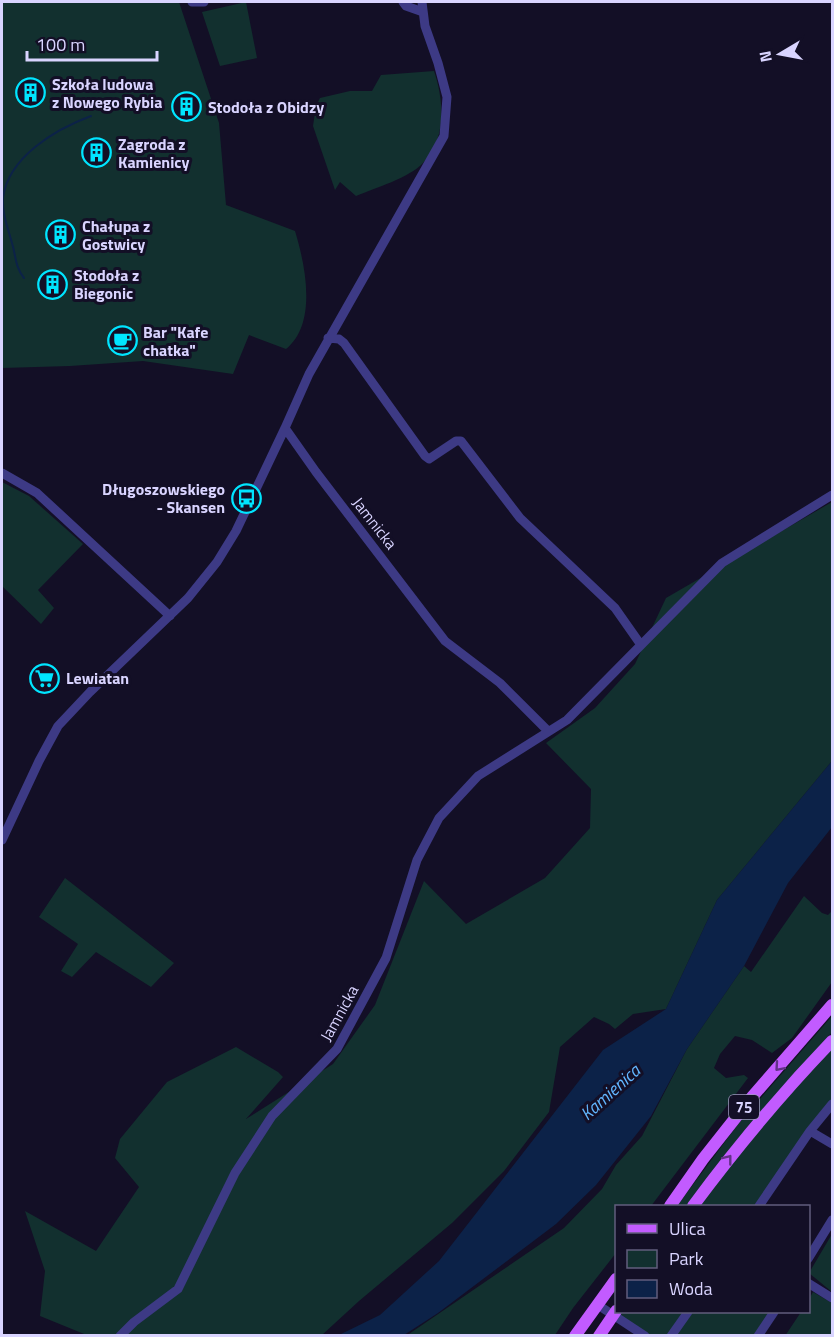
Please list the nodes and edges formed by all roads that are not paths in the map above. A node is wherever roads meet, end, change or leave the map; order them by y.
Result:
1 (192, 2) edge
2 (204, 2) edge
3 (404, 2) edge
4 (422, 2) edge
5 (423, 12) junction
6 (328, 339) junction
7 (285, 428) junction
8 (2, 473) edge
9 (832, 495) edge
10 (170, 616) junction
11 (641, 645) junction
12 (548, 731) junction
13 (2, 840) edge
14 (832, 1005) edge
15 (832, 1041) edge
16 (832, 1104) edge
17 (810, 1131) junction
18 (832, 1144) edge
19 (671, 1205) edge
20 (694, 1205) edge
21 (760, 1205) edge
22 (832, 1220) edge
23 (810, 1256) edge
24 (615, 1280) edge
25 (810, 1284) edge
26 (832, 1298) edge
27 (598, 1305) junction
28 (615, 1313) edge
29 (687, 1313) edge
30 (773, 1313) edge
31 (120, 1335) edge
32 (575, 1335) edge
33 (599, 1335) edge
34 (645, 1335) edge
35 (671, 1335) edge
36 (758, 1335) edge

1 - 2 street
3 - 5 street
4 - 5 street
5 - 6 street
6 - 7 street
6 - 11 street
7 - 10 street
7 - 12 street, Jamnicka
8 - 10 street
9 - 11 street, Jamnicka
10 - 13 street
11 - 12 street, Jamnicka
12 - 31 street, Jamnicka
14 -> 19 main road, 75
20 -> 15 main road, 75
16 - 17 street
17 - 18 street
17 - 21 street
22 - 23 street
24 - 27 main road
25 - 26 street
27 - 28 street
27 - 32 main road
28 - 33 main road
28 - 34 street
29 - 35 street
30 - 36 street

